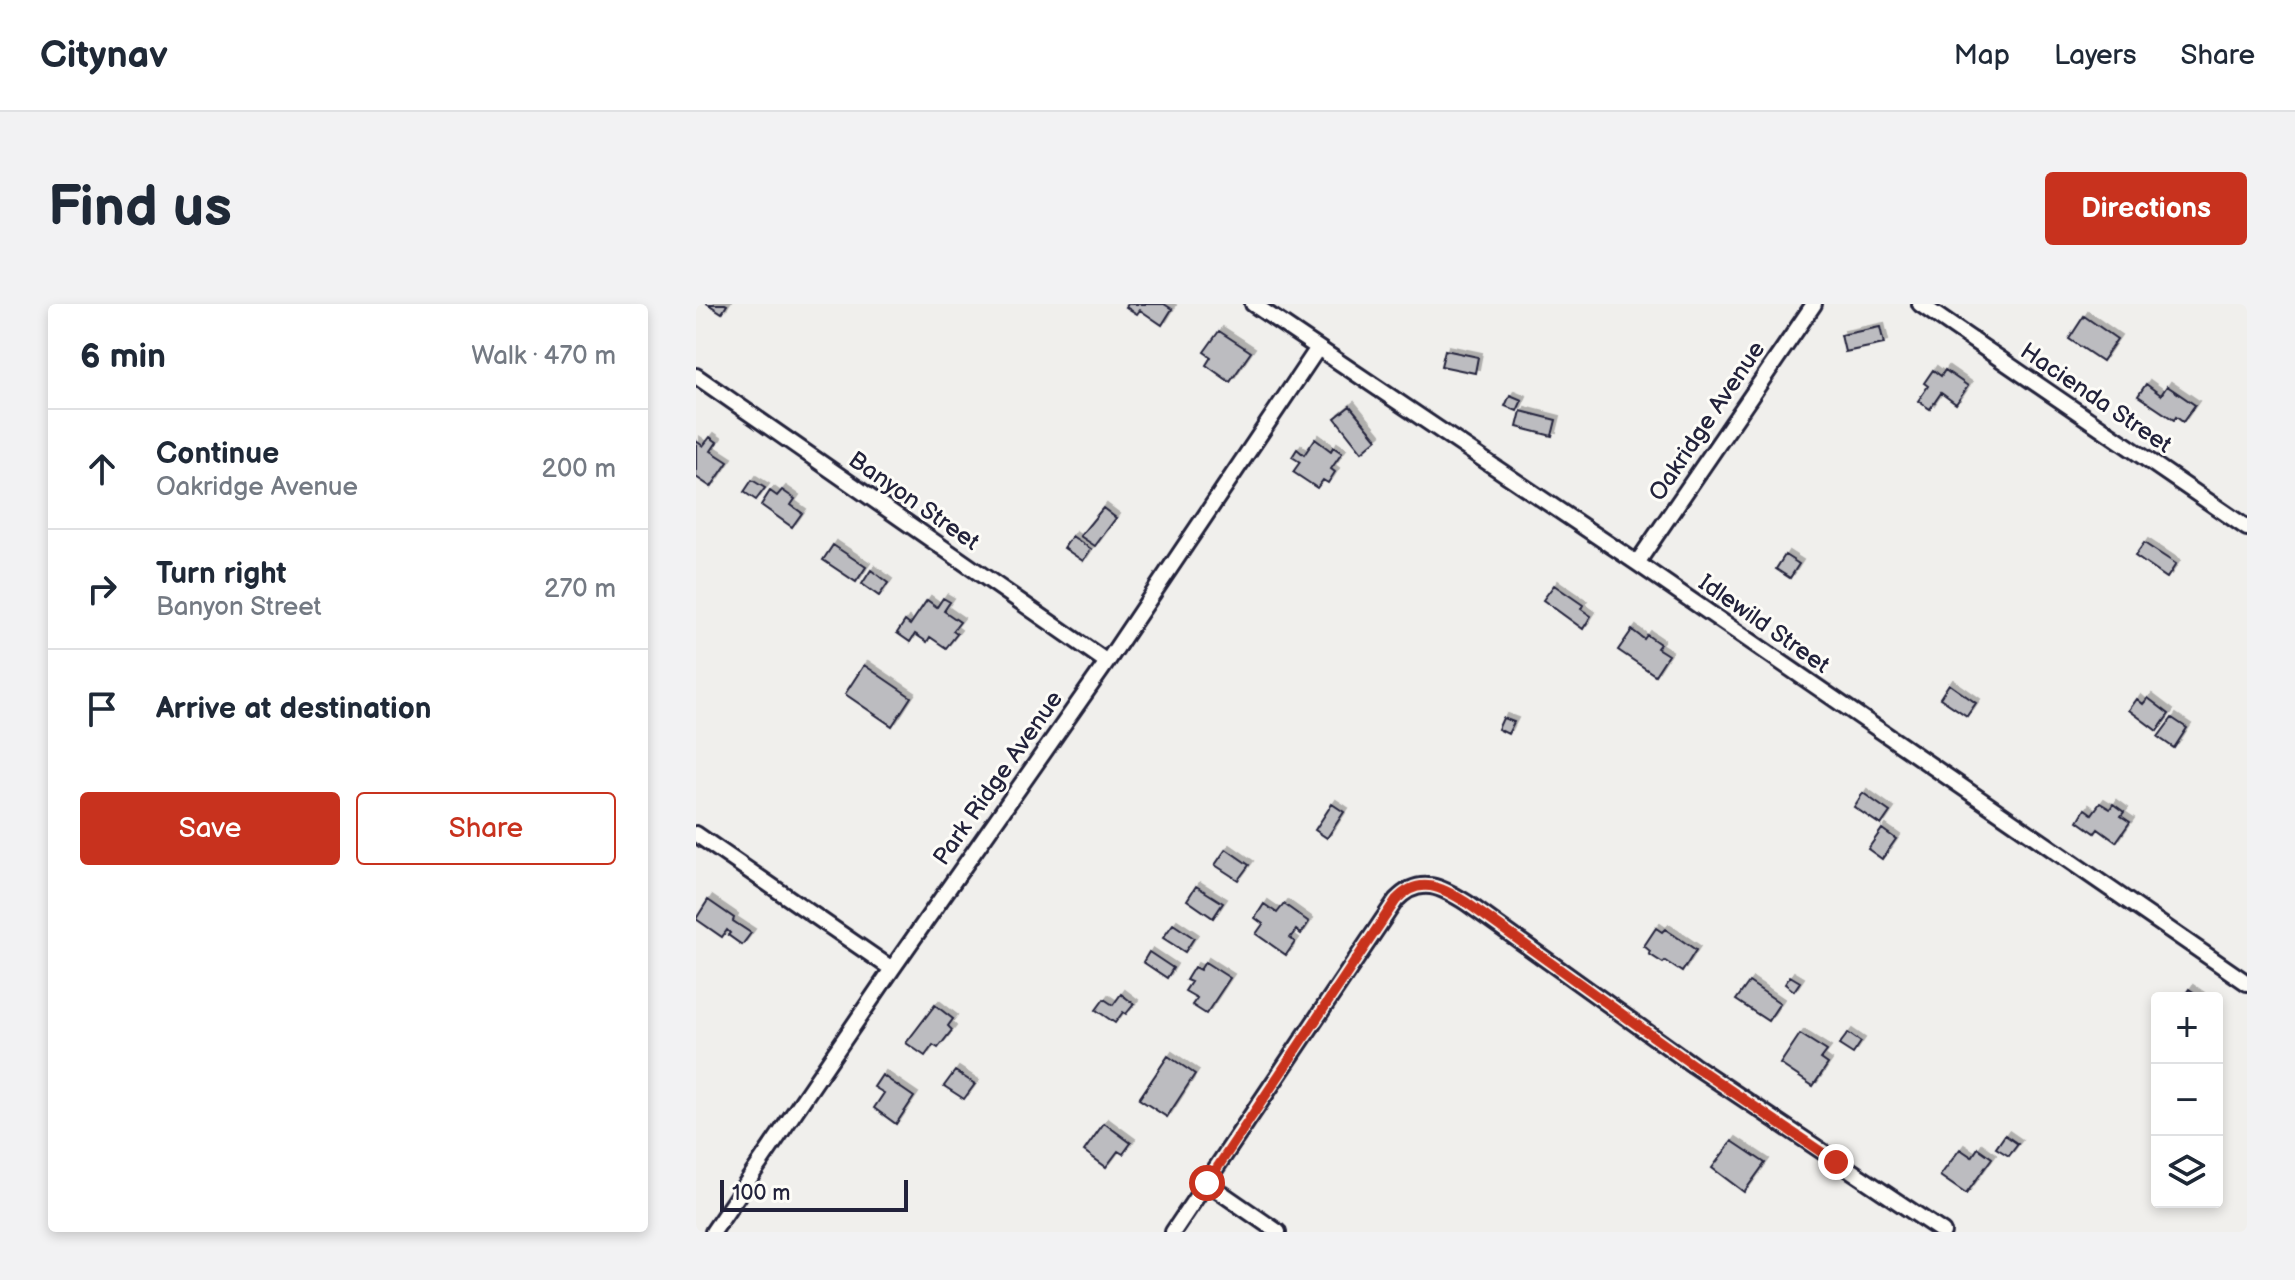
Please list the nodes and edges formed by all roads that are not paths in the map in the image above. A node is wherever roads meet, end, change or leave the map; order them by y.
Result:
1 (1253, 304) edge
2 (1814, 304) edge
3 (1920, 304) edge
4 (1318, 348) junction
5 (696, 376) edge
6 (2247, 528) edge
7 (1637, 563) junction
8 (1107, 662) junction
9 (696, 834) edge
10 (892, 969) junction
11 (2247, 983) edge
12 (1207, 1183) junction
13 (713, 1232) edge
14 (1173, 1232) edge
15 (1278, 1232) edge
16 (1943, 1232) edge

1 - 4 street, Idlewild Street
2 - 7 street, Oakridge Avenue
3 - 6 street, Hacienda Street
4 - 7 street, Idlewild Street
4 - 8 street, Park Ridge Avenue
5 - 8 street, Banyon Street
7 - 11 street, Idlewild Street
8 - 10 street, Park Ridge Avenue
9 - 10 street
10 - 13 street, Park Ridge Avenue
12 - 14 street
12 - 15 street
12 - 16 street

